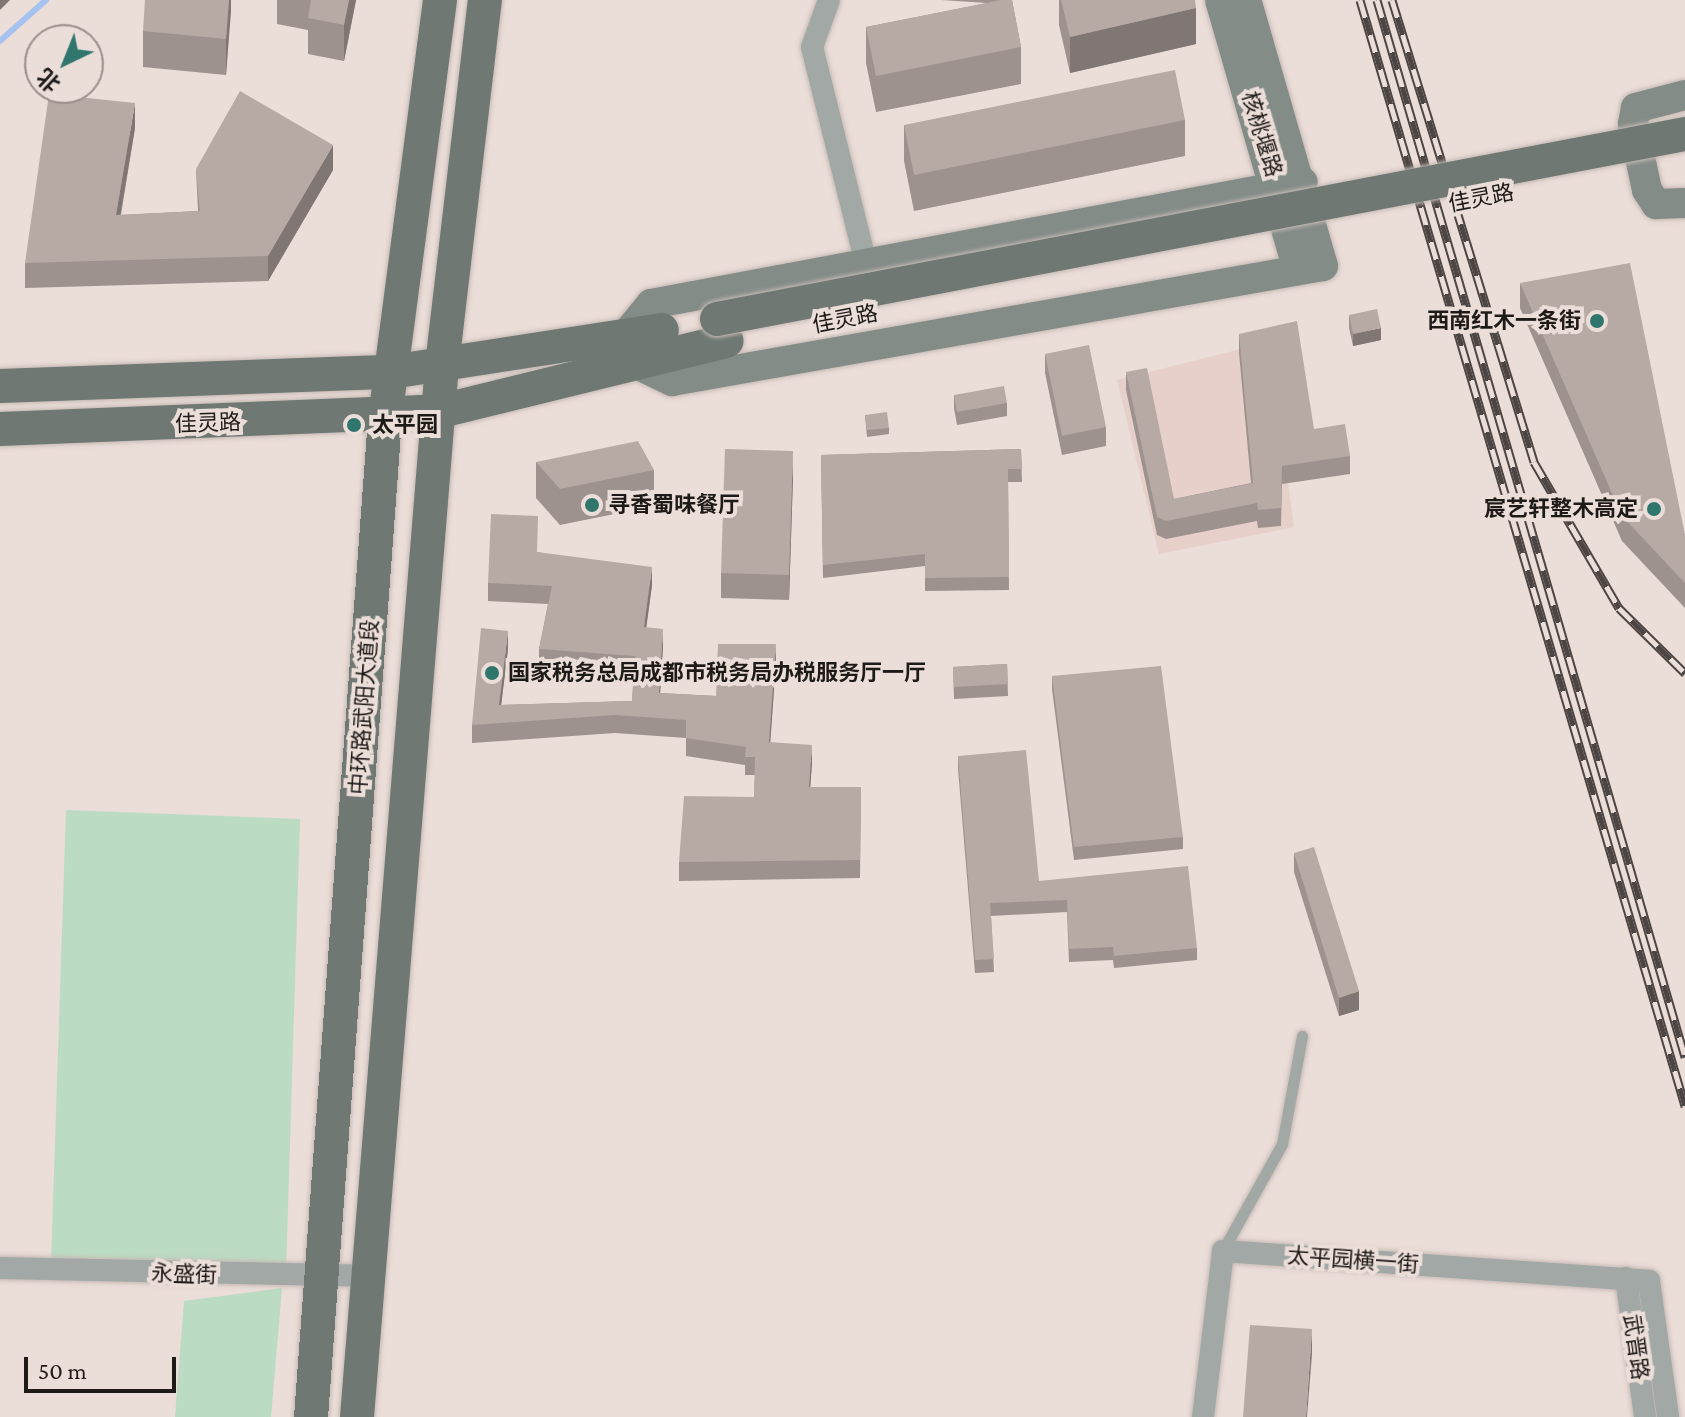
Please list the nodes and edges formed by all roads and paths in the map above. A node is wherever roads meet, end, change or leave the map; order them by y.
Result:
1 (440, 0) edge
2 (485, 0) edge
3 (829, 0) edge
4 (1220, 0) edge
5 (1246, 0) edge
6 (1685, 95) edge
7 (1685, 134) edge
8 (1685, 157) edge
9 (1290, 184) junction
10 (1685, 203) edge
11 (866, 263) junction
12 (722, 330) junction
13 (626, 349) junction
14 (442, 365) junction
15 (391, 372) junction
16 (0, 386) edge
17 (441, 411) junction
18 (385, 418) junction
19 (0, 429) edge
20 (1302, 1036) dead end
21 (1223, 1251) junction
22 (0, 1268) edge
23 (369, 1276) junction
24 (322, 1278) junction
25 (1626, 1278) junction
26 (1649, 1281) joint
27 (311, 1417) edge
28 (357, 1417) edge
29 (1203, 1417) edge
30 (1645, 1417) edge
31 (1668, 1417) edge

1 - 15 main road, 中环路武阳大道段
2 - 14 main road
3 - 11 street
4 - 9 street, 核桃堰路
5 - 9 street
6 - 10 street
7 - 12 main road, 佳灵路, bridge
8 - 12 main road, 佳灵路
9 - 11 street
9 - 13 street
11 - 13 street
12 - 13 main road, 佳灵路
13 - 14 main road, 佳灵路
13 - 17 main road, 佳灵路
14 - 15 main road, 佳灵路
14 - 17 main road
15 - 16 main road, 佳灵路
15 - 18 main road, 中环路武阳大道段
17 - 18 main road, 佳灵路
17 - 23 main road
18 - 19 main road, 佳灵路
18 - 24 main road, 中环路武阳大道段
20 - 21 lane
21 - 25 street, 太平园横一街
21 - 29 street
22 - 24 street, 永盛街
23 - 24 street, 永盛街
23 - 28 main road
24 - 27 main road, 中环路武阳大道段
25 - 26 street, 太平园横一街
25 - 30 street, 武晋路
26 - 31 street, 武晋路

